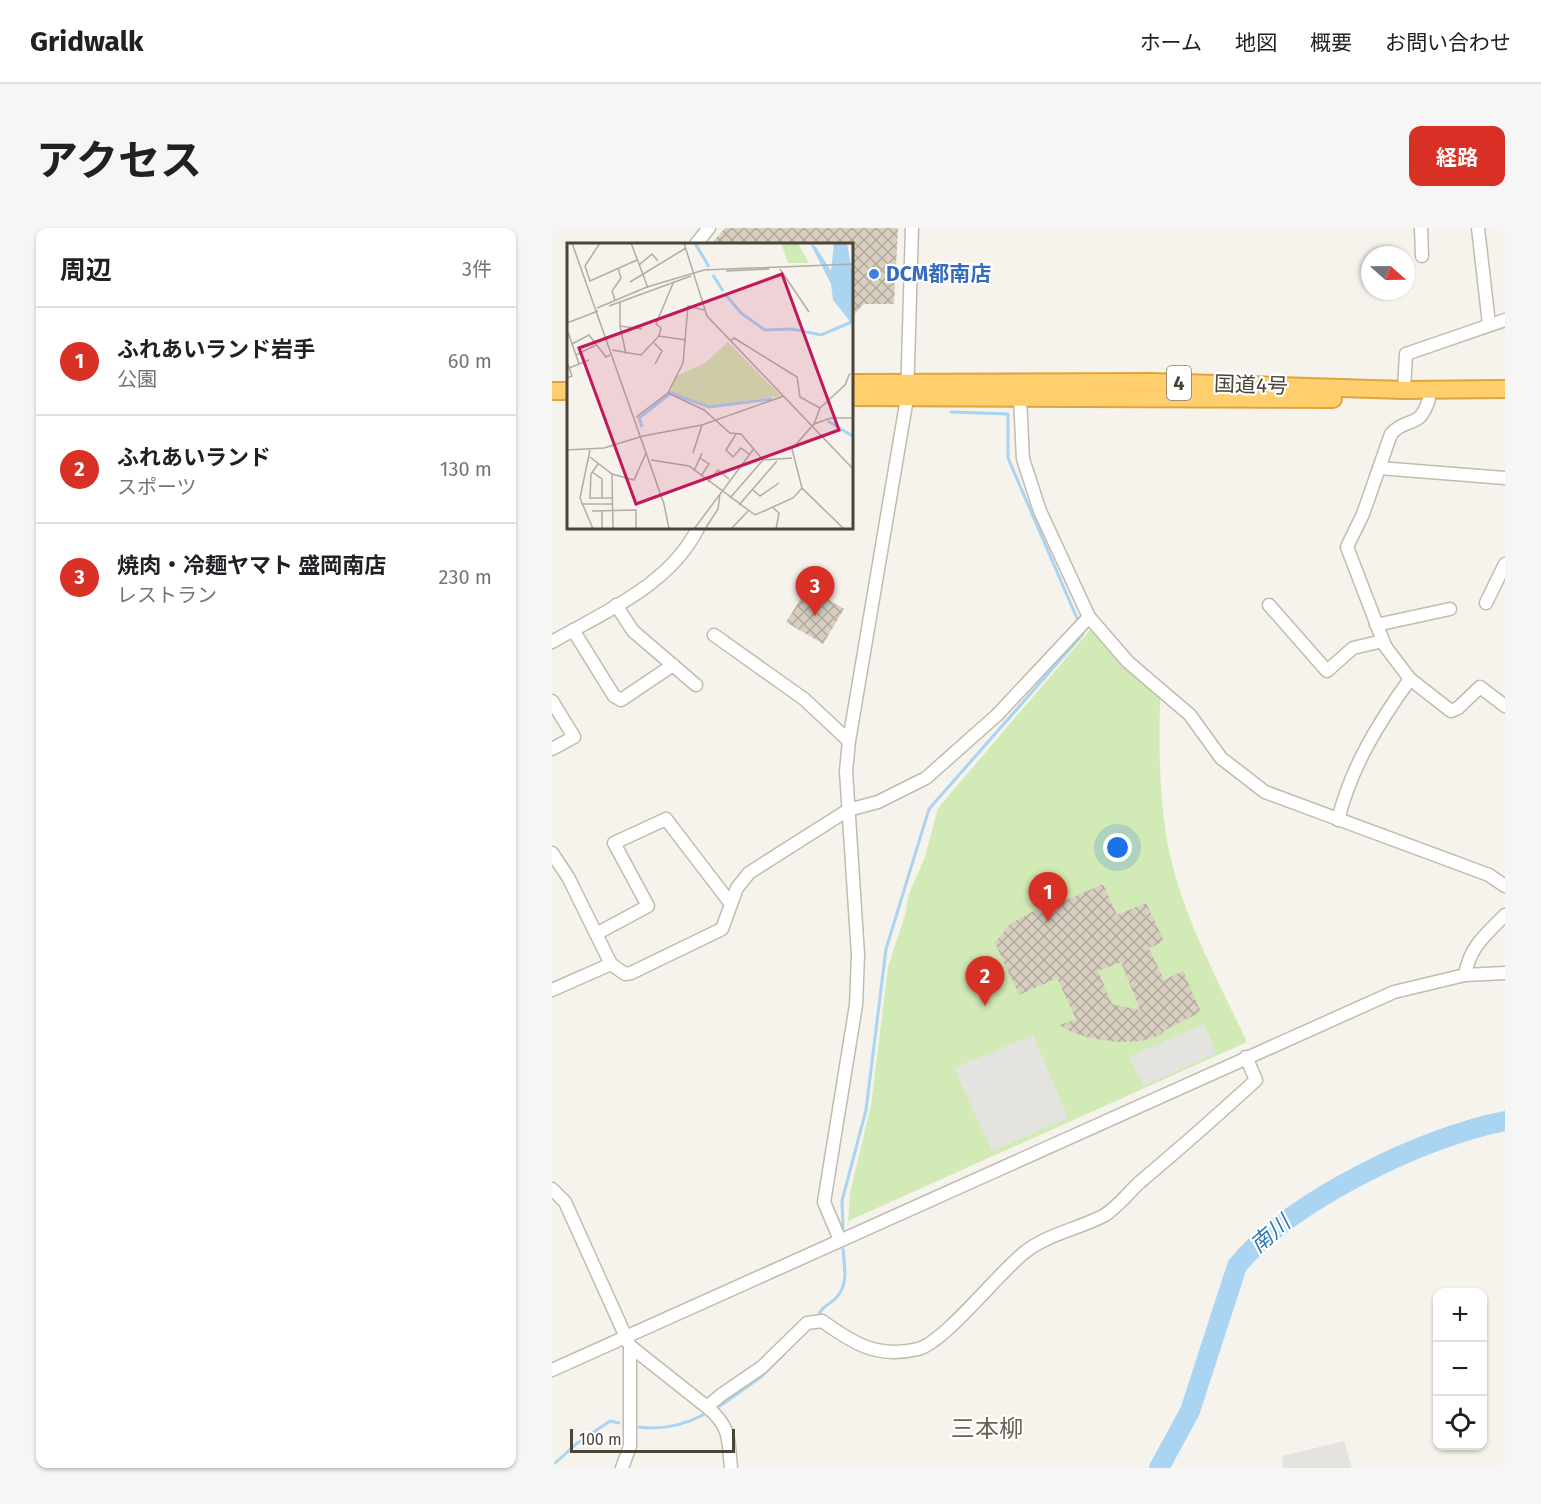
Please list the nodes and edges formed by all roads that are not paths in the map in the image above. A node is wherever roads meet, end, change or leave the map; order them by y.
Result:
1 (709, 228) edge
2 (912, 228) edge
3 (1421, 228) edge
4 (1478, 228) edge
5 (697, 243) edge
6 (1422, 256) dead end
7 (1505, 320) edge
8 (1489, 324) junction
9 (854, 383) edge
10 (1505, 389) edge
11 (1404, 390) junction
12 (907, 391) junction
13 (854, 397) edge
14 (1020, 398) junction
15 (1429, 399) junction
16 (1505, 400) edge
17 (1379, 468) junction
18 (1505, 478) edge
19 (696, 530) edge
20 (1505, 564) edge
21 (1486, 603) dead end
22 (616, 605) junction
23 (1269, 605) dead end
24 (1450, 609) dead end
25 (1087, 619) junction
26 (1376, 625) junction
27 (573, 630) junction
28 (714, 635) dead end
29 (1383, 641) junction
30 (552, 642) edge
31 (673, 665) junction
32 (1410, 679) junction
33 (696, 685) dead end
34 (552, 701) edge
35 (1505, 706) edge
36 (849, 741) junction
37 (552, 749) edge
38 (848, 810) junction
39 (1338, 820) junction
40 (552, 853) edge
41 (1505, 886) edge
42 (731, 904) junction
43 (1505, 915) edge
44 (596, 934) junction
45 (611, 964) junction
46 (1505, 974) edge
47 (1465, 975) junction
48 (552, 990) edge
49 (1246, 1057) junction
50 (552, 1189) edge
51 (840, 1240) junction
52 (628, 1342) junction
53 (552, 1370) edge
54 (707, 1407) junction
55 (622, 1468) edge
56 (731, 1468) edge

1 - 5 street
2 - 12 street
3 - 6 street
4 - 8 street
7 - 8 street
8 - 11 street
9 - 12 highway, 国道4号 / 4
10 - 11 highway, 国道4号 / 4
11 - 12 highway, 国道4号 / 4
12 - 13 highway, 国道4号 / 4
12 - 14 highway, 国道4号 / 4
12 - 36 street
14 - 15 highway, 国道4号 / 4
14 - 25 street
15 - 16 highway, 国道4号 / 4
15 - 17 street
17 - 18 street
17 - 26 street
19 - 22 street
20 - 21 street
22 - 27 street
22 - 31 street
23 - 29 street
24 - 26 street
25 - 38 street
25 - 39 street
26 - 29 street
27 - 30 street
27 - 31 street
28 - 36 street
29 - 32 street
31 - 33 street
32 - 35 street
32 - 39 street
34 - 37 street
36 - 38 street
38 - 42 street
38 - 51 street
39 - 41 street
40 - 44 street
42 - 44 street
42 - 45 street
43 - 47 street
44 - 45 street
45 - 48 street
46 - 47 street
47 - 49 street
49 - 51 street
49 - 54 street
50 - 52 street
51 - 52 street
52 - 53 street
52 - 54 street
52 - 55 street
54 - 56 street

